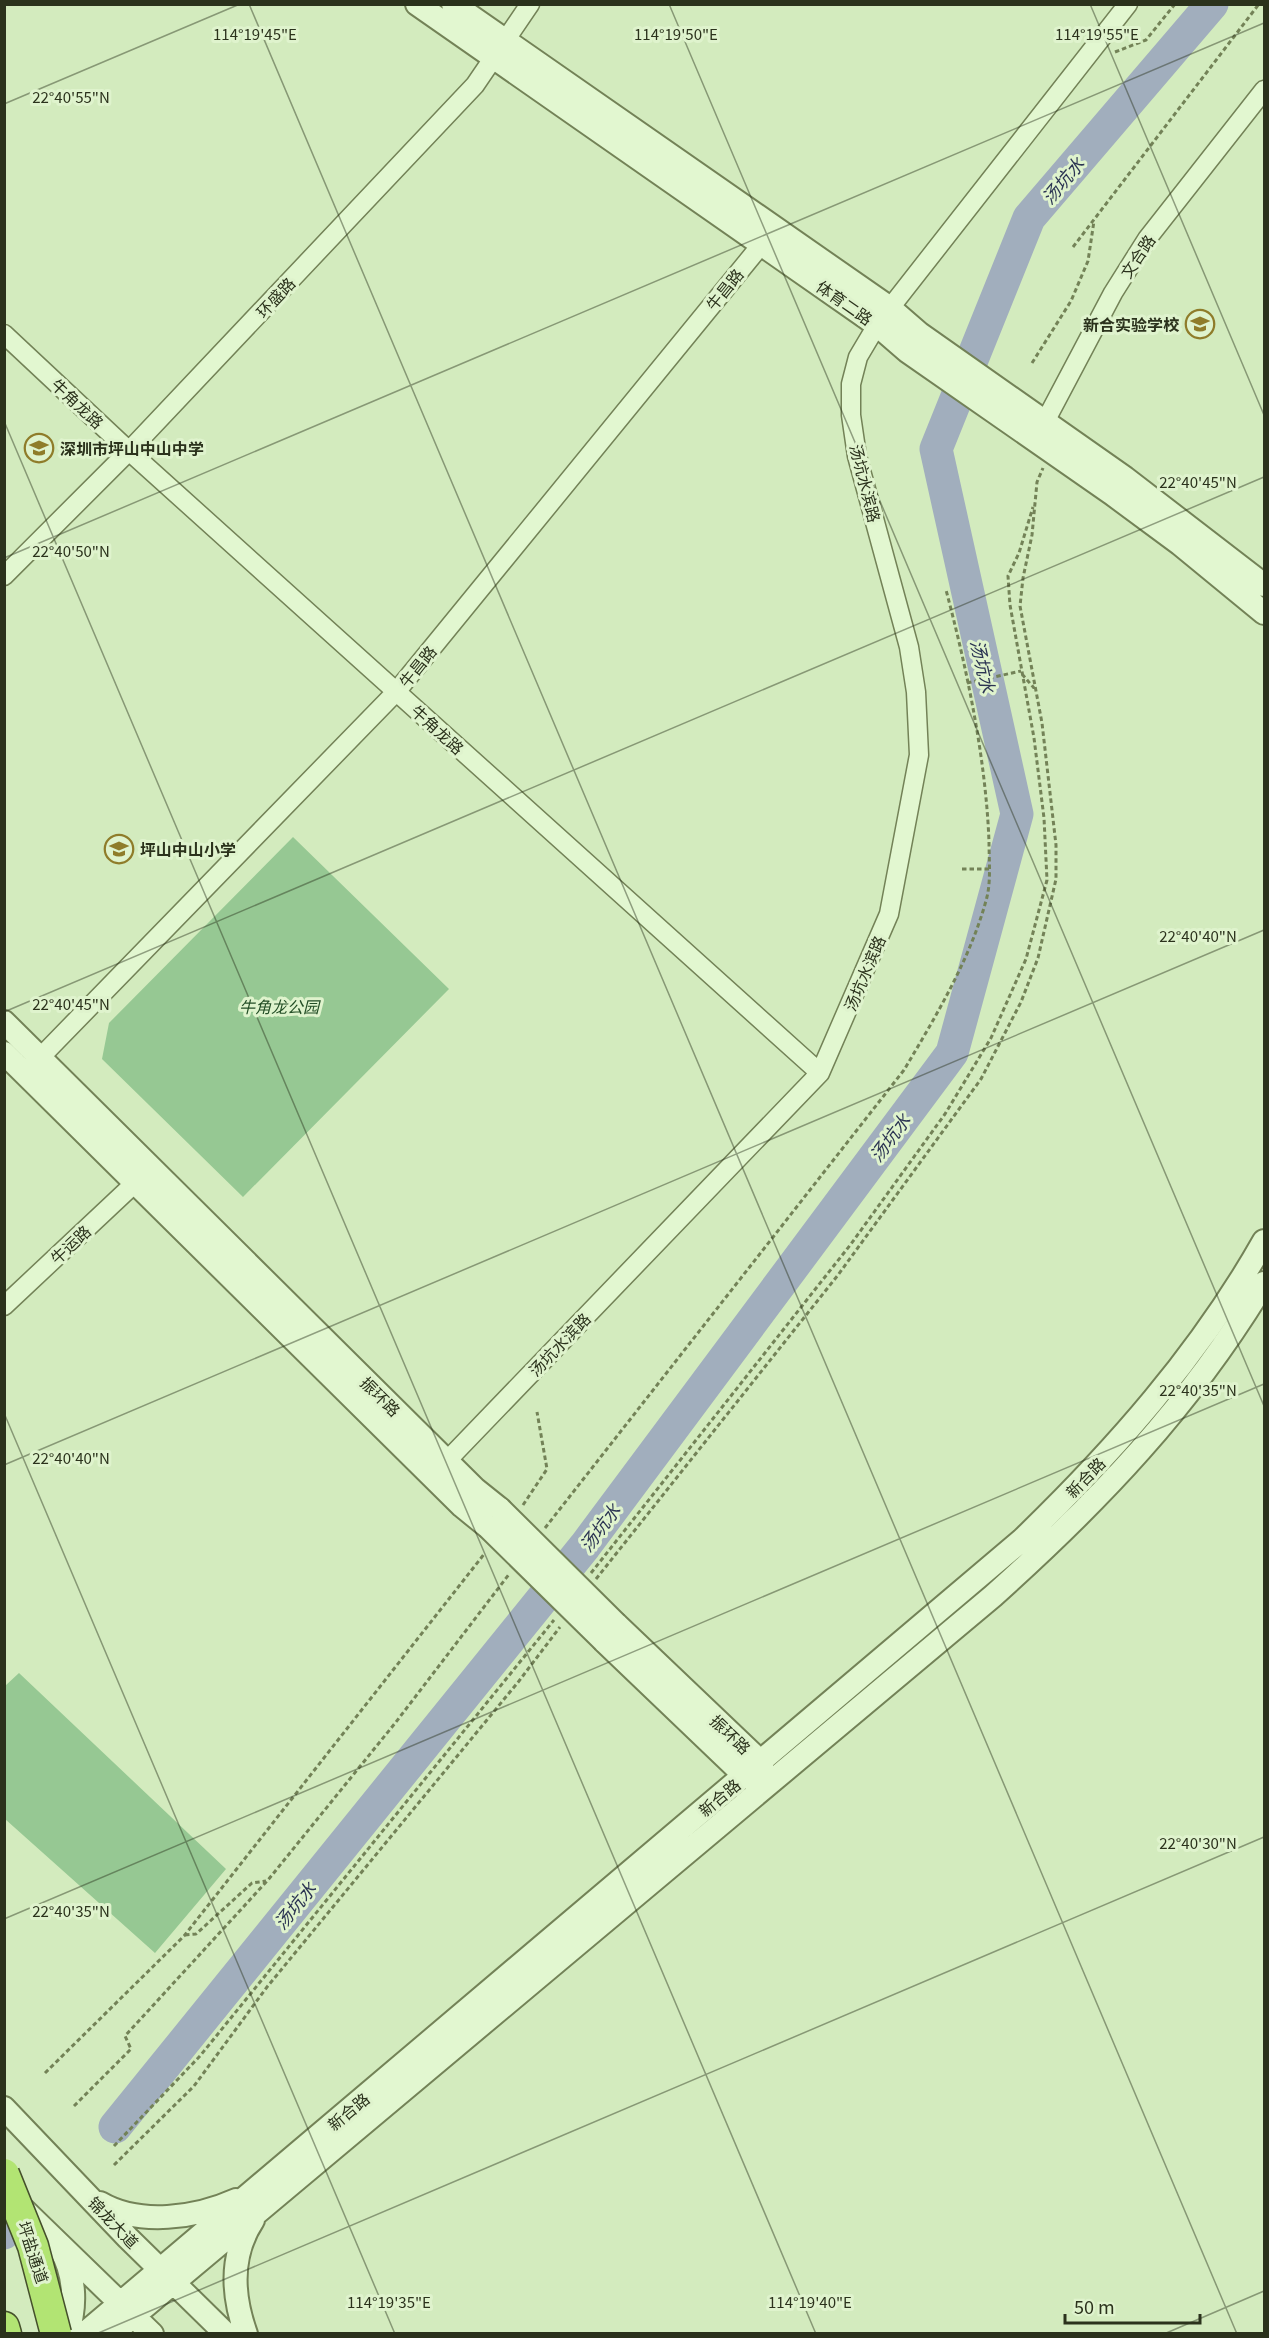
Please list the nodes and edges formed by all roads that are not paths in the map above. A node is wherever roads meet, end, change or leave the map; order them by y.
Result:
1 (417, 4) edge
2 (453, 4) edge
3 (530, 4) edge
4 (1128, 4) edge
5 (499, 49) junction
6 (1264, 90) edge
7 (768, 236) junction
8 (883, 316) junction
9 (4, 334) edge
10 (1040, 431) junction
11 (129, 451) junction
12 (4, 576) edge
13 (1264, 585) edge
14 (1264, 613) edge
15 (396, 692) junction
16 (4, 1022) edge
17 (4, 1053) edge
18 (32, 1066) junction
19 (820, 1074) junction
20 (135, 1183) junction
21 (1264, 1241) edge
22 (1264, 1283) edge
23 (4, 1306) edge
24 (439, 1469) junction
25 (753, 1769) junction
26 (767, 1786) junction
27 (4, 2108) edge
28 (4, 2174) edge
29 (4, 2192) edge
30 (89, 2197) junction
31 (255, 2202) junction
32 (54, 2239) junction
33 (167, 2276) junction
34 (127, 2309) junction
35 (4, 2327) edge
36 (6, 2334) edge
37 (56, 2334) edge
38 (68, 2334) edge
39 (84, 2334) edge
40 (112, 2334) edge
41 (152, 2334) edge
42 (226, 2334) edge
43 (246, 2334) edge

1 - 5 street, 体育二路
2 - 5 street, 体育二路
3 - 5 street, 环盛路
4 - 8 street, 汤坑水滨路
5 - 7 street, 体育二路
5 - 11 street, 环盛路
6 - 10 street, 文合路
7 - 8 street, 体育二路
7 - 15 street, 牛昌路
8 - 10 street, 体育二路
8 - 19 street, 汤坑水滨路
9 - 11 street, 牛角龙路
10 - 13 street, 体育二路
10 - 14 street, 体育二路
11 - 12 street, 环盛路
11 - 15 street, 牛角龙路
15 - 18 street, 牛昌路
15 - 19 street, 牛角龙路
16 - 18 street, 振环路
17 - 18 street, 振环路
18 - 20 street, 振环路
18 - 24 street, 振环路
19 - 24 street, 汤坑水滨路
20 - 23 street, 牛运路
20 - 24 street, 振环路
21 - 25 street, 新合路
22 - 26 street, 新合路
24 - 25 street, 振环路, bridge
25 - 26 street, 振环路
25 - 31 street, 新合路
26 - 31 street, 新合路
27 - 30 street, 锦龙大道
28 - 37 highway, 坪盐通道, bridge
29 - 32 street
30 - 31 street
30 - 33 street, 锦龙大道
31 - 33 street, 新合路
31 - 43 street
32 - 34 street
32 - 38 street
33 - 34 street, 新合路
33 - 42 street, 锦龙大道
34 - 39 street
34 - 40 street
34 - 41 street
35 - 36 highway

